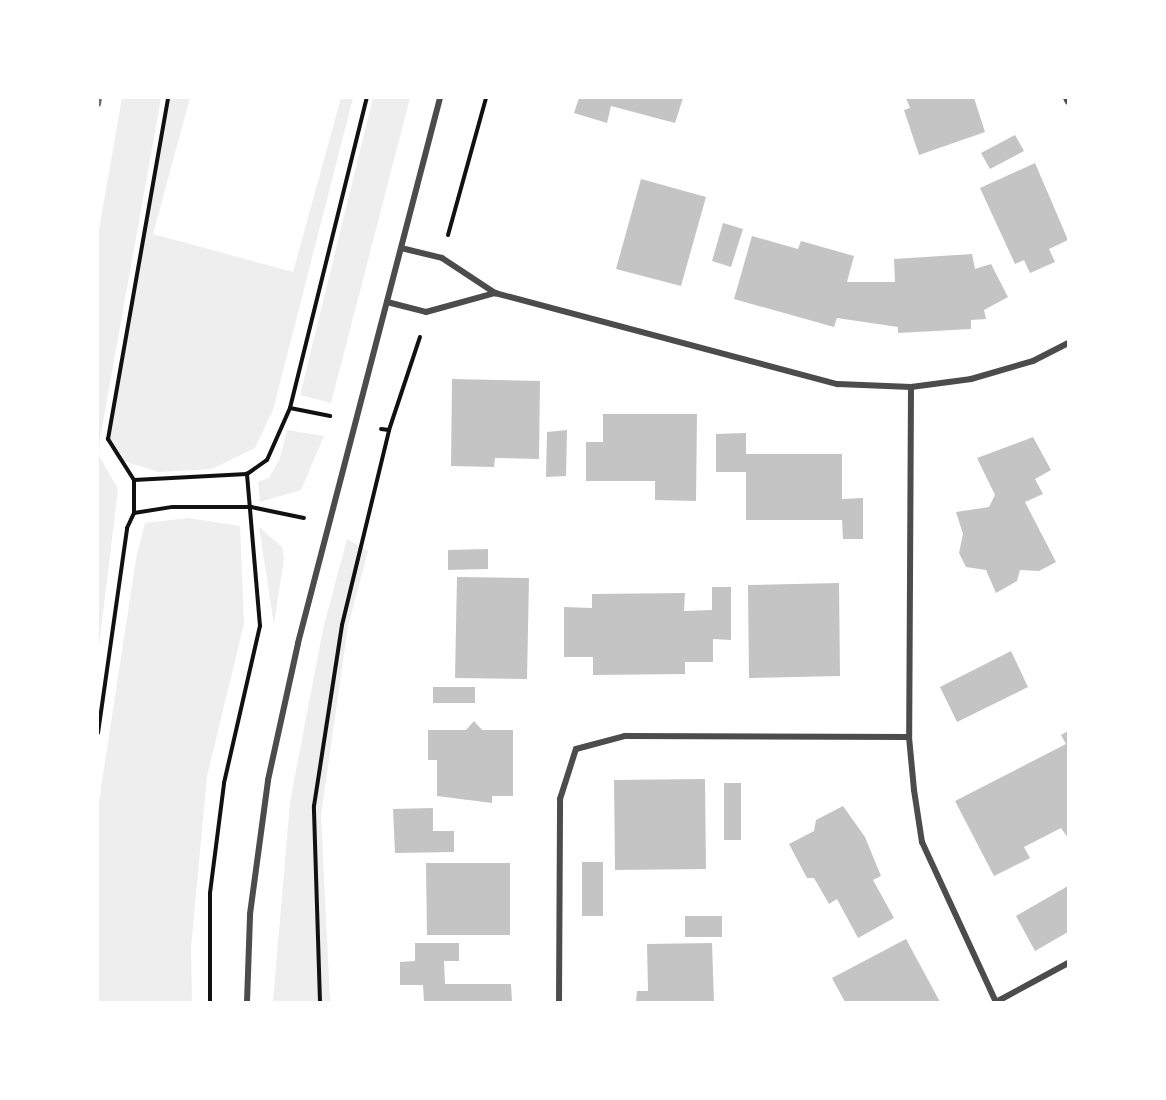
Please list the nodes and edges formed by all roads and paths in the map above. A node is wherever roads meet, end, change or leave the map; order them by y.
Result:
1 (168, 98) edge
2 (367, 98) edge
3 (440, 98) edge
4 (486, 98) edge
5 (1066, 98) edge
6 (1068, 102) edge
7 (401, 248) junction
8 (442, 258) junction
9 (495, 293) junction
10 (387, 302) junction
11 (426, 312) junction
12 (1068, 343) edge
13 (911, 387) junction
14 (290, 408) junction
15 (354, 422) junction
16 (389, 430) junction
17 (247, 474) junction
18 (134, 480) junction
19 (251, 507) junction
20 (134, 513) junction
21 (330, 523) junction
22 (98, 733) edge
23 (909, 737) junction
24 (1068, 963) edge
25 (210, 1002) edge
26 (247, 1002) edge
27 (320, 1002) edge
28 (559, 1002) edge
29 (996, 1002) edge

1 - 18 path
2 - 14 path
3 - 7 street
4 - 8 path
5 - 6 street
7 - 8 street
7 - 10 street
8 - 9 street
9 - 11 street
9 - 13 street
10 - 11 street
10 - 15 street
11 - 16 path
12 - 13 street
13 - 23 street
14 - 15 path
14 - 17 path
15 - 16 path
15 - 21 street
16 - 27 path
17 - 18 path
17 - 19 path
18 - 20 path
19 - 20 path
19 - 21 path
19 - 25 path
20 - 22 path
21 - 26 street
23 - 28 street
23 - 29 street
24 - 29 street

